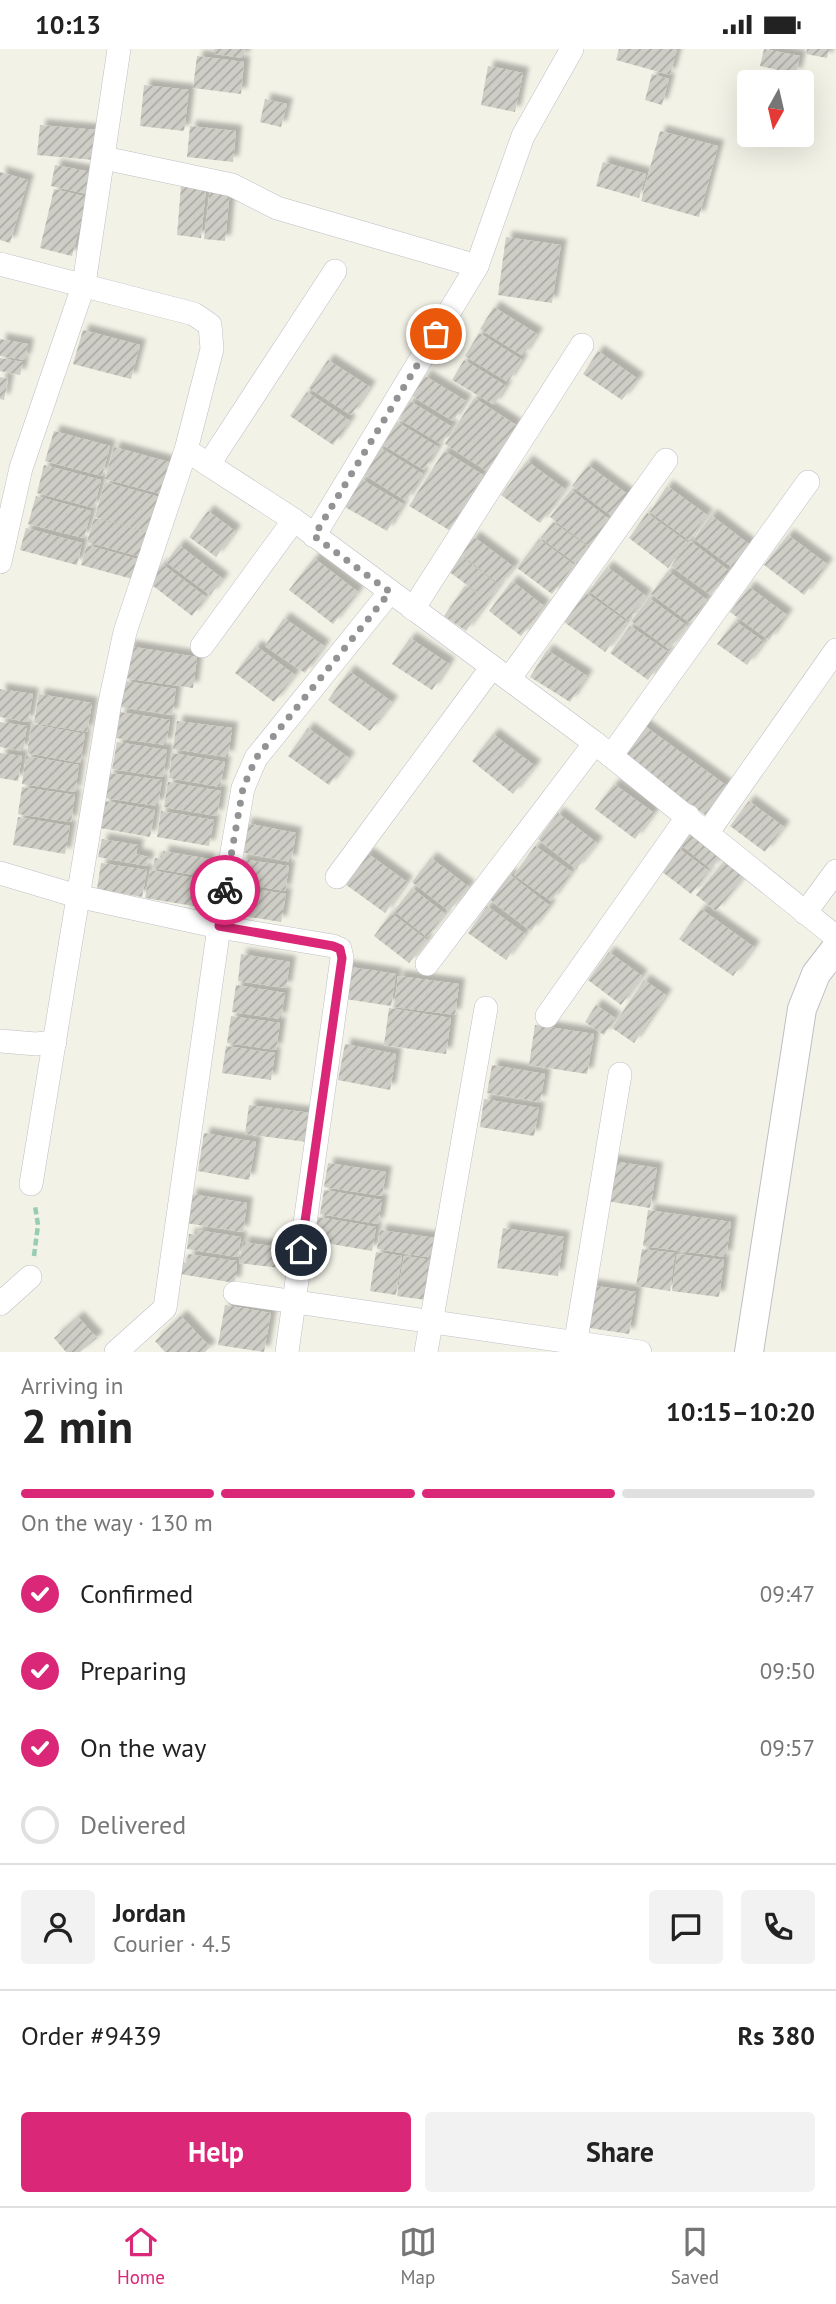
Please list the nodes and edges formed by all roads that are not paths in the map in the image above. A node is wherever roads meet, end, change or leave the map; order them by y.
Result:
1 (119, 49) edge
2 (572, 49) edge
3 (104, 158) junction
4 (0, 264) edge
5 (477, 266) junction
6 (335, 271) dead end
7 (84, 284) junction
8 (582, 345) dead end
9 (186, 450) junction
10 (666, 460) dead end
11 (209, 464) junction
12 (808, 482) dead end
13 (294, 520) junction
14 (314, 536) junction
15 (0, 562) edge
16 (390, 592) junction
17 (413, 609) junction
18 (202, 646) dead end
19 (836, 650) edge
20 (501, 673) junction
21 (603, 750) junction
22 (688, 816) junction
23 (708, 832) junction
24 (836, 871) edge
25 (0, 873) edge
26 (337, 877) dead end
27 (77, 896) junction
28 (806, 913) junction
29 (219, 926) junction
30 (836, 937) edge
31 (836, 948) edge
32 (427, 964) dead end
33 (486, 1008) dead end
34 (547, 1016) dead end
35 (0, 1041) edge
36 (55, 1042) junction
37 (620, 1074) dead end
38 (31, 1184) road end
39 (30, 1277) road end
40 (235, 1293) dead end
41 (293, 1303) junction
42 (0, 1304) edge
43 (430, 1322) junction
44 (575, 1347) edge
45 (116, 1352) edge
46 (287, 1352) edge
47 (426, 1352) edge
48 (640, 1352) edge
49 (749, 1352) edge

1 - 3 street
2 - 5 street
3 - 5 street
3 - 7 street
4 - 7 street
5 - 14 street
6 - 11 street
7 - 9 street
7 - 15 street
8 - 17 street
9 - 11 street
9 - 27 street
10 - 20 street
11 - 13 street
12 - 21 street
13 - 14 street
13 - 18 street
14 - 16 street
16 - 17 street
16 - 29 street
17 - 20 street
19 - 23 street
20 - 21 street
20 - 26 street
21 - 22 street
21 - 32 street
22 - 23 street
22 - 34 street
23 - 28 street
24 - 28 street
25 - 27 street
27 - 29 street
27 - 36 street
28 - 30 street
29 - 41 street
29 - 45 street
31 - 49 street
33 - 43 street
35 - 36 street
36 - 38 street
37 - 44 street
39 - 42 street
40 - 41 street
41 - 43 street
41 - 46 street
43 - 44 street
43 - 47 street
44 - 48 street

